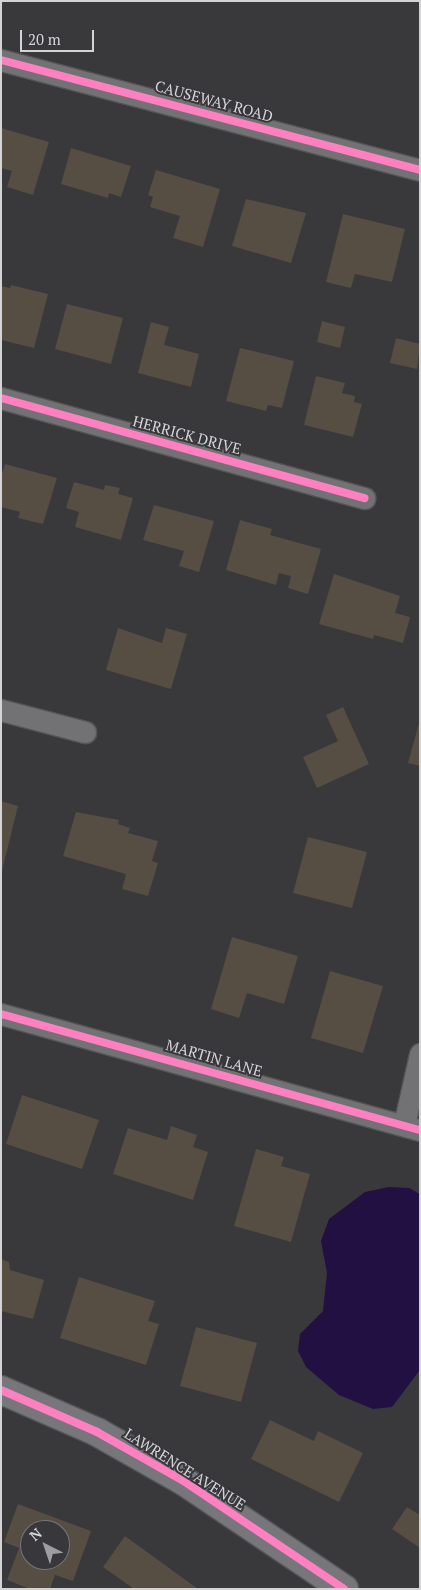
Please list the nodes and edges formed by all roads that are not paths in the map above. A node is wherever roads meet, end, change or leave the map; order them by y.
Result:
1 (1, 60) edge
2 (420, 170) edge
3 (1, 398) edge
4 (365, 498) dead end
5 (1, 710) edge
6 (85, 732) dead end
7 (1, 1014) edge
8 (420, 1054) edge
9 (412, 1128) edge
10 (1, 1390) edge
11 (344, 1589) edge

1 - 2 street, CAUSEWAY ROAD
3 - 4 street, HERRICK DRIVE
5 - 6 street
7 - 9 street, MARTIN LANE
8 - 9 street
10 - 11 street, LAWRENCE AVENUE

